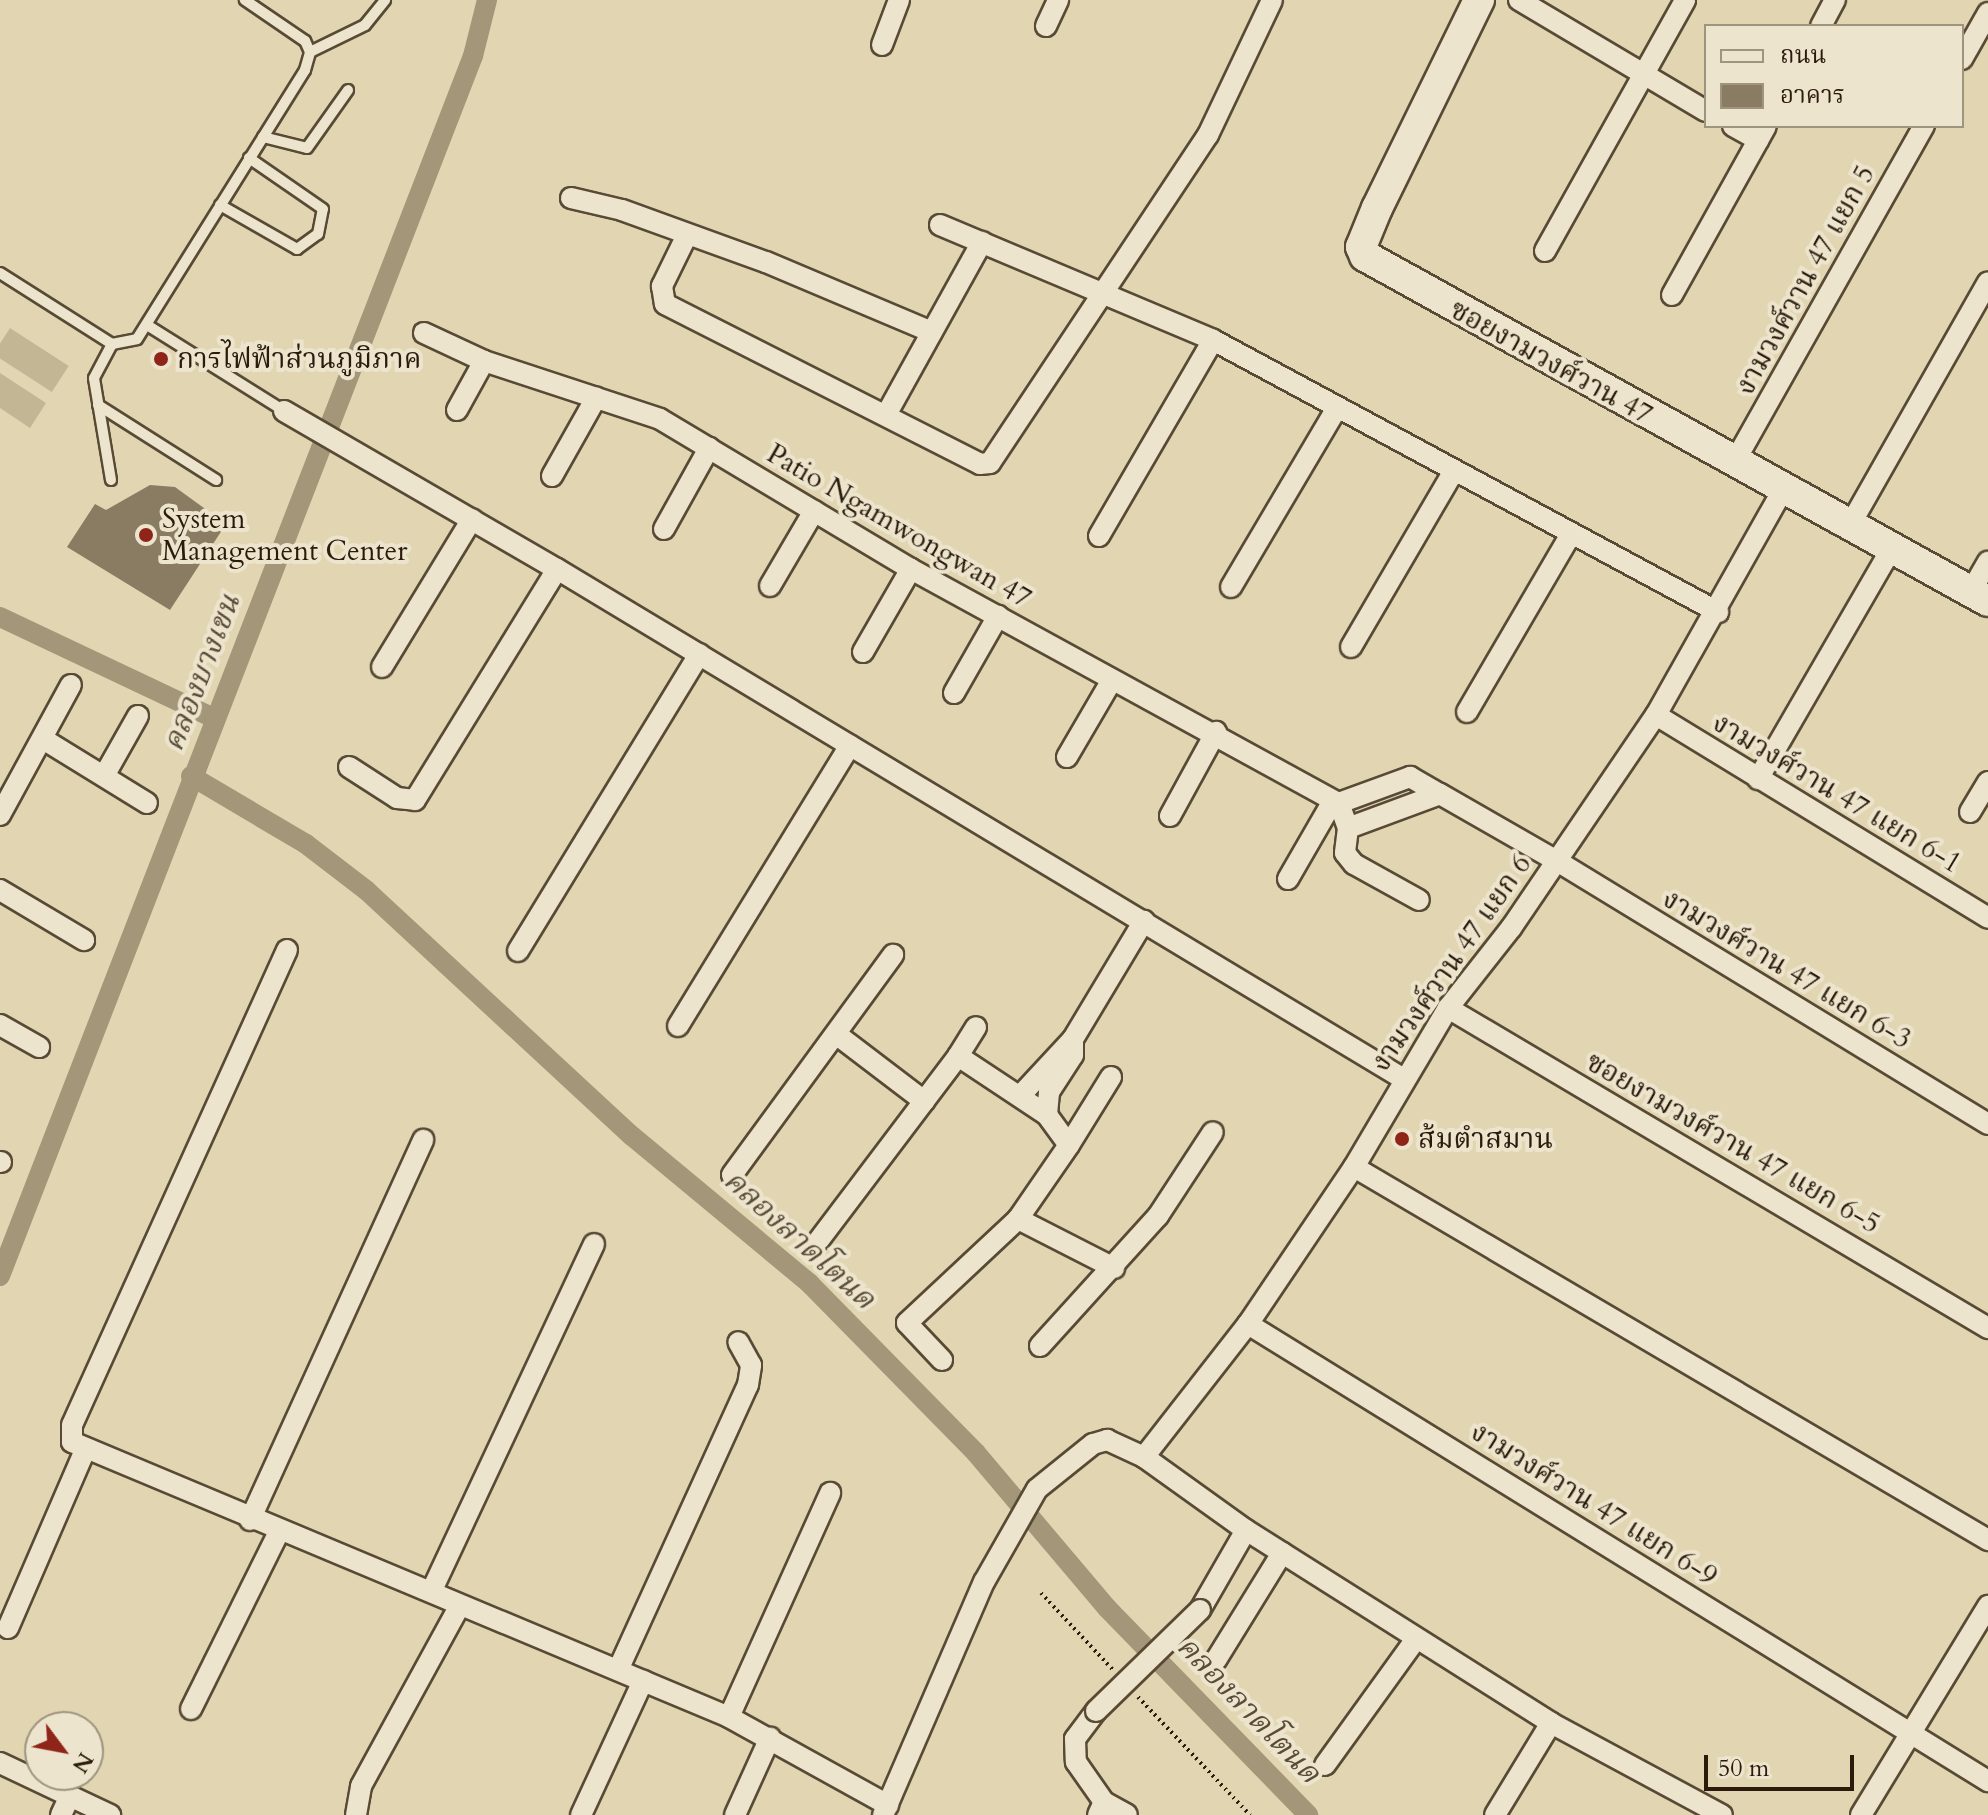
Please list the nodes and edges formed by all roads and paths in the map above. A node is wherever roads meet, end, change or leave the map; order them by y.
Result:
1 (245, 0) edge
2 (385, 0) edge
3 (899, 0) edge
4 (1058, 0) edge
5 (1272, 0) edge
6 (1479, 0) edge
7 (1519, 0) edge
8 (1685, 0) edge
9 (1835, 0) edge
10 (1988, 13) edge
11 (1822, 24) edge
12 (1046, 26) dead end
13 (882, 45) dead end
14 (310, 52) junction
15 (1964, 55) edge
16 (1643, 75) junction
17 (348, 90) dead end
18 (1704, 110) edge
19 (1741, 128) edge
20 (1923, 128) edge
21 (1762, 133) edge
22 (263, 137) junction
23 (249, 158) junction
24 (571, 198) dead end
25 (220, 205) junction
26 (940, 225) dead end
27 (686, 237) junction
28 (982, 242) junction
29 (1545, 251) dead end
30 (0, 273) edge
31 (1988, 282) edge
32 (1108, 292) junction
33 (1672, 295) dead end
34 (147, 325) junction
35 (932, 332) junction
36 (424, 333) dead end
37 (1213, 340) junction
38 (112, 344) junction
39 (484, 361) junction
40 (596, 398) junction
41 (98, 405) junction
42 (1337, 408) junction
43 (457, 410) dead end
44 (284, 411) joint
45 (886, 415) junction
46 (709, 448) junction
47 (1735, 461) junction
48 (1454, 471) junction
49 (552, 476) dead end
50 (111, 480) dead end
51 (216, 480) dead end
52 (1784, 488) junction
53 (814, 511) junction
54 (472, 519) junction
55 (1850, 525) junction
56 (664, 529) dead end
57 (1571, 534) junction
58 (1099, 536) dead end
59 (1892, 548) junction
60 (1988, 562) edge
61 (557, 569) junction
62 (911, 569) junction
63 (770, 586) dead end
64 (1231, 587) dead end
65 (1980, 596) edge
66 (1718, 612) junction
67 (998, 616) junction
68 (1351, 647) dead end
69 (863, 652) dead end
70 (699, 654) junction
71 (382, 667) dead end
72 (1112, 680) junction
73 (71, 685) dead end
74 (954, 693) dead end
75 (1467, 712) dead end
76 (1656, 715) junction
77 (138, 716) dead end
78 (1216, 732) junction
79 (43, 739) junction
80 (850, 745) junction
81 (1067, 757) dead end
82 (349, 767) dead end
83 (104, 776) junction
84 (1758, 779) junction
85 (1988, 782) edge
86 (1440, 794) junction
87 (1336, 802) junction
88 (147, 803) dead end
89 (1970, 812) dead end
90 (0, 815) edge
91 (1170, 816) dead end
92 (1348, 828) junction
93 (1557, 861) junction
94 (1288, 879) dead end
95 (0, 890) edge
96 (1419, 900) dead end
97 (1988, 918) edge
98 (1144, 921) junction
99 (84, 940) dead end
100 (287, 950) dead end
101 (518, 951) dead end
102 (893, 955) dead end
103 (1448, 1008) junction
104 (0, 1025) edge
105 (678, 1026) dead end
106 (976, 1027) dead end
107 (836, 1034) junction
108 (1073, 1039) junction
109 (39, 1047) dead end
110 (958, 1056) junction
111 (1111, 1077) dead end
112 (1402, 1078) junction
113 (1020, 1096) junction
114 (924, 1101) junction
115 (1047, 1115) junction
116 (1988, 1124) edge
117 (1213, 1132) dead end
118 (423, 1140) dead end
119 (1069, 1145) junction
120 (1354, 1167) junction
121 (732, 1175) dead end
122 (1018, 1219) junction
123 (819, 1240) dead end
124 (594, 1244) dead end
125 (1114, 1268) junction
126 (1248, 1324) junction
127 (1988, 1328) edge
128 (738, 1342) dead end
129 (1040, 1346) dead end
130 (942, 1360) dead end
131 (85, 1450) junction
132 (1144, 1457) junction
133 (830, 1493) dead end
134 (250, 1520) junction
135 (1246, 1530) junction
136 (278, 1534) junction
137 (1988, 1540) edge
138 (1282, 1553) junction
139 (432, 1590) junction
140 (1041, 1593) dead end
141 (460, 1605) junction
142 (1988, 1606) edge
143 (8, 1628) dead end
144 (1416, 1639) junction
145 (1216, 1660) dead end
146 (618, 1670) junction
147 (643, 1681) junction
148 (1124, 1682) dead end
149 (1135, 1693) dead end
150 (191, 1709) dead end
151 (729, 1717) junction
152 (1551, 1723) junction
153 (1911, 1733) junction
154 (770, 1738) junction
155 (0, 1763) edge
156 (1325, 1765) dead end
157 (1988, 1781) edge
158 (70, 1796) junction
159 (1693, 1808) edge
160 (1101, 1809) edge
161 (886, 1810) edge
162 (61, 1815) edge
163 (110, 1815) edge
164 (356, 1815) edge
165 (581, 1815) edge
166 (735, 1815) edge
167 (1127, 1815) edge
168 (1250, 1815) edge
169 (1495, 1815) edge
170 (1722, 1815) edge
171 (1861, 1815) edge

1 - 14 lane
2 - 14 lane
3 - 13 street
4 - 12 street
5 - 32 street
6 - 47 street, ซอยงามวงศ์วาน 47
7 - 16 street
8 - 16 street
9 - 11 street
10 - 15 street
14 - 22 lane
16 - 18 street
16 - 29 street
17 - 22 lane
19 - 21 street
20 - 47 street, งามวงศ์วาน 47 แยก 5
21 - 33 street
22 - 23 lane
23 - 25 lane
23 - 25 lane
24 - 27 street
25 - 34 lane
26 - 28 street
27 - 35 street
27 - 45 street
28 - 32 street
28 - 35 street
30 - 38 lane
31 - 55 street
32 - 37 street
32 - 45 street
34 - 38 lane
34 - 44 lane
35 - 45 street
36 - 39 street, Patio Ngamwongwan 47
37 - 42 street
37 - 58 street
38 - 41 lane
39 - 40 street, Patio Ngamwongwan 47
39 - 43 street
40 - 46 street, Patio Ngamwongwan 47
40 - 49 street
41 - 50 lane
41 - 51 lane
42 - 48 street
42 - 64 street
44 - 54 street
46 - 53 street, Patio Ngamwongwan 47
46 - 56 street
47 - 52 street, ซอยงามวงศ์วาน 47
48 - 57 street
48 - 68 street
52 - 55 street, ซอยงามวงศ์วาน 47
52 - 66 street, งามวงศ์วาน 47 แยก 6
53 - 62 street, Patio Ngamwongwan 47
53 - 63 street
54 - 61 street
54 - 71 street
55 - 59 street, ซอยงามวงศ์วาน 47
57 - 66 street
57 - 75 street
59 - 65 street, ซอยงามวงศ์วาน 47
59 - 84 street
60 - 65 street
61 - 70 street
61 - 82 street
62 - 67 street, Patio Ngamwongwan 47
62 - 69 street
66 - 76 street, งามวงศ์วาน 47 แยก 6
67 - 72 street, Patio Ngamwongwan 47
67 - 74 street
70 - 80 street
70 - 101 street
72 - 78 street, Patio Ngamwongwan 47
72 - 81 street
73 - 79 street
76 - 84 street, งามวงศ์วาน 47 แยก 6-1
76 - 93 street, งามวงศ์วาน 47 แยก 6
77 - 83 street
78 - 87 street, Patio Ngamwongwan 47
78 - 91 street
79 - 83 street
79 - 90 street
80 - 98 street
80 - 105 street
83 - 88 street
84 - 97 street, งามวงศ์วาน 47 แยก 6-1
85 - 89 street
86 - 87 street, งามวงศ์วาน 47 แยก 6-3
86 - 92 street
86 - 93 street, งามวงศ์วาน 47 แยก 6-3
87 - 92 street
87 - 94 street
92 - 96 street
93 - 103 street, งามวงศ์วาน 47 แยก 6
93 - 116 street, งามวงศ์วาน 47 แยก 6-3
95 - 99 street
98 - 108 street
98 - 112 street
100 - 131 street
102 - 107 street
103 - 112 street, งามวงศ์วาน 47 แยก 6
103 - 127 street, ซอยงามวงศ์วาน 47 แยก 6-5
104 - 109 street
106 - 110 street
107 - 114 street
107 - 121 street
108 - 113 street
108 - 115 street
110 - 113 street
110 - 114 street
111 - 119 street
112 - 120 street, งามวงศ์วาน 47 แยก 6
113 - 115 street
114 - 123 street
115 - 119 street
117 - 125 street
118 - 134 street
119 - 122 street
120 - 126 street, งามวงศ์วาน 47 แยก 6
120 - 137 street
122 - 125 street
122 - 130 street
124 - 139 street
125 - 129 street
126 - 132 street, งามวงศ์วาน 47 แยก 6
126 - 153 street, งามวงศ์วาน 47 แยก 6-9
128 - 146 street
131 - 134 street
131 - 143 street
132 - 135 street
132 - 161 street
133 - 151 street
134 - 136 street
135 - 138 street
135 - 160 street, bridge
136 - 139 street
136 - 150 street
138 - 144 street
138 - 145 street
139 - 141 street
140 - 148 path
141 - 146 street
141 - 164 street
142 - 153 street
144 - 152 street
144 - 156 street
146 - 147 street
147 - 151 street
147 - 165 street
149 - 168 path
151 - 154 street
152 - 159 street
152 - 169 street
153 - 157 street, งามวงศ์วาน 47 แยก 6-9
153 - 171 street
154 - 161 street
154 - 166 street
155 - 158 street
158 - 162 street
158 - 163 street
159 - 170 street
160 - 167 street

